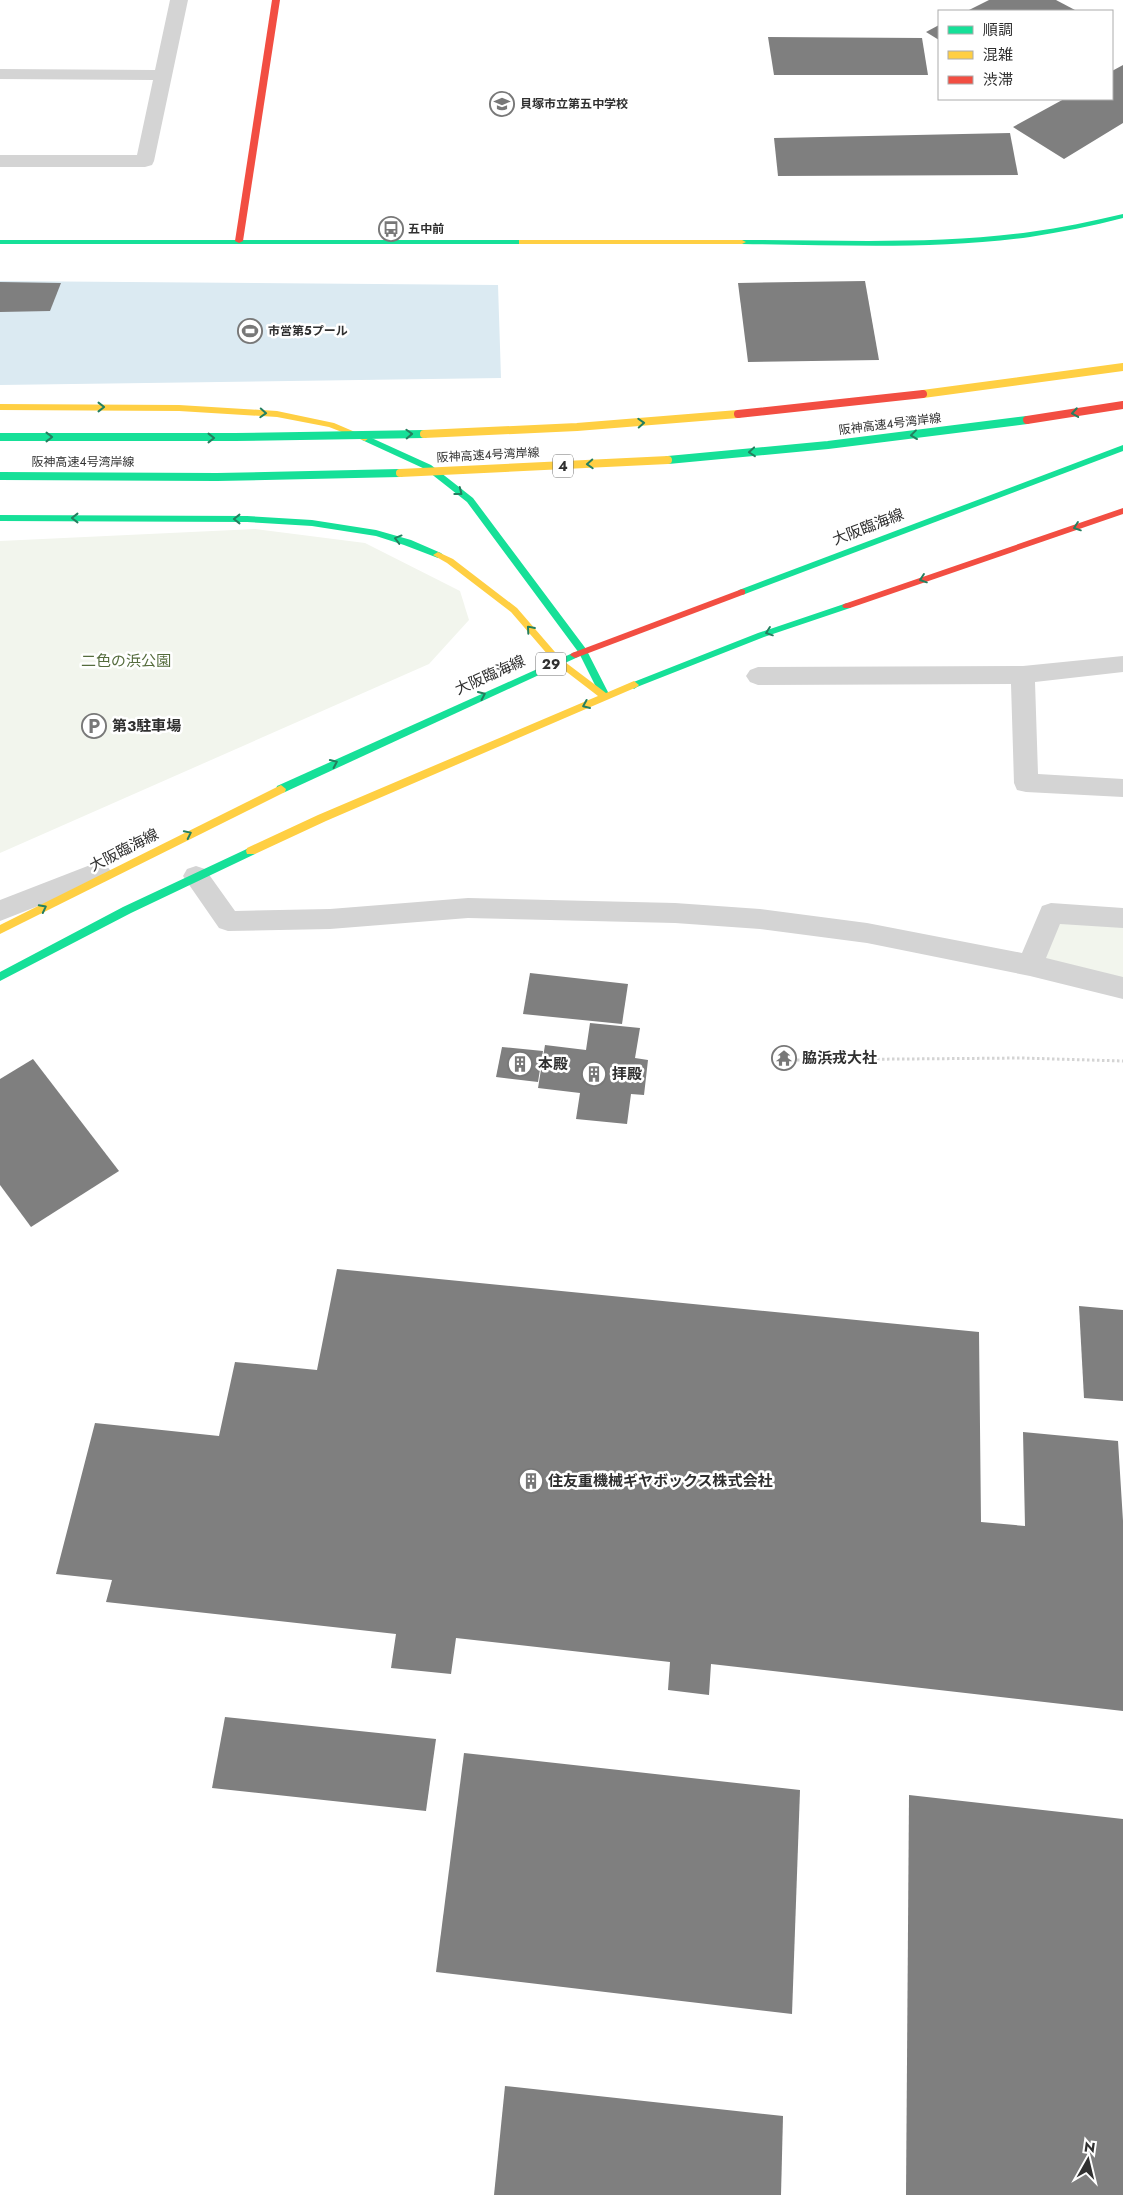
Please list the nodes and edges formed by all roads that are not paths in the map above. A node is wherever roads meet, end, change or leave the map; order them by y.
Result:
1 (179, 0) edge
2 (276, 0) edge
3 (0, 74) edge
4 (164, 75) junction
5 (0, 161) edge
6 (1123, 216) edge
7 (239, 241) junction
8 (0, 242) edge
9 (1123, 367) edge
10 (1123, 405) edge
11 (0, 407) edge
12 (0, 437) edge
13 (1123, 448) edge
14 (0, 476) edge
15 (1123, 511) edge
16 (0, 518) edge
17 (584, 651) junction
18 (558, 661) junction
19 (1123, 664) edge
20 (1023, 675) junction
21 (758, 676) dead end
22 (605, 696) junction
23 (1123, 788) edge
24 (168, 845) junction
25 (196, 876) junction
26 (0, 911) edge
27 (1123, 918) edge
28 (0, 930) edge
29 (1030, 965) junction
30 (0, 977) edge
31 (1123, 988) edge

1 - 4 street
2 - 7 main road
3 - 4 street
4 - 5 street
6 - 7 main road
7 - 8 main road
12 -> 9 main road, 阪神高速4号湾岸線, bridge
10 -> 14 main road, 阪神高速4号湾岸線 / 4, bridge
11 -> 17 main road
13 - 17 main road, 大阪臨海線 / 29
15 -> 22 main road
18 -> 16 main road
17 - 18 main road, 大阪臨海線 / 29
17 - 22 main road
18 - 22 main road
24 -> 18 main road, 大阪臨海線 / 29
19 - 20 street
20 - 21 street
20 - 23 street
22 -> 25 main road
24 - 26 street
28 -> 24 main road, 大阪臨海線 / 29
25 - 29 street
25 - 30 main road
27 - 29 street
29 - 31 street

